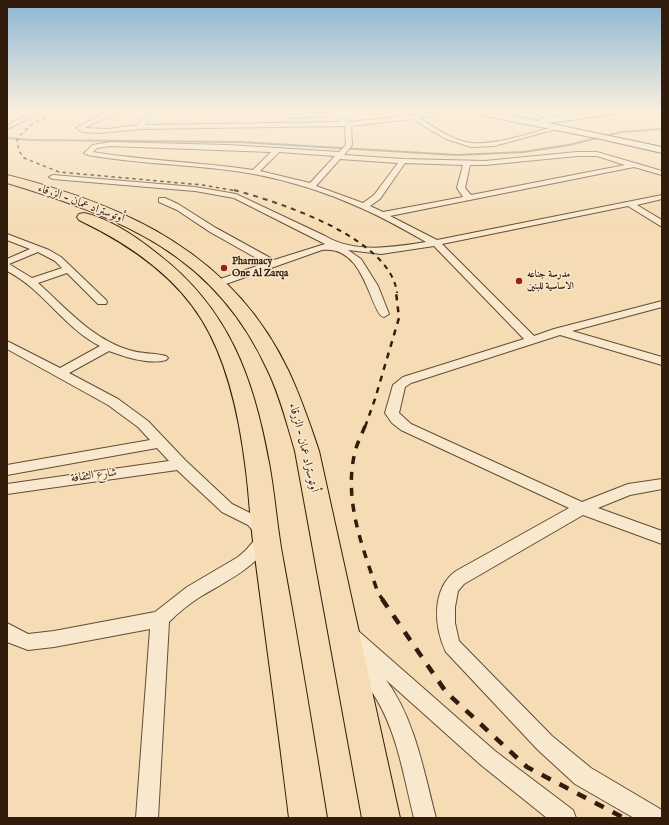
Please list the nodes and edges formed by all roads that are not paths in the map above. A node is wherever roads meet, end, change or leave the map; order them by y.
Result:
1 (90, 150) edge
2 (271, 150) edge
3 (277, 150) junction
4 (344, 152) junction
5 (403, 162) junction
6 (466, 164) junction
7 (638, 165) junction
8 (255, 172) junction
9 (662, 173) edge
10 (53, 177) dead end
11 (7, 179) edge
12 (312, 186) junction
13 (7, 192) edge
14 (468, 197) junction
15 (662, 197) edge
16 (162, 200) dead end
17 (629, 203) junction
18 (364, 206) junction
19 (383, 215) junction
20 (662, 224) edge
21 (7, 238) edge
22 (436, 243) junction
23 (335, 246) junction
24 (38, 249) junction
25 (7, 262) edge
26 (273, 264) junction
27 (7, 267) edge
28 (68, 268) junction
29 (32, 282) junction
30 (219, 283) junction
31 (102, 302) dead end
32 (662, 304) edge
33 (384, 314) dead end
34 (558, 331) junction
35 (531, 339) junction
36 (7, 344) edge
37 (107, 347) junction
38 (162, 358) dead end
39 (662, 361) edge
40 (58, 373) junction
41 (160, 443) junction
42 (180, 464) junction
43 (7, 470) edge
44 (662, 484) edge
45 (7, 489) edge
46 (582, 508) junction
47 (266, 537) junction
48 (662, 538) edge
49 (160, 619) junction
50 (7, 631) edge
51 (346, 641) junction
52 (147, 818) edge
53 (308, 818) edge
54 (381, 818) edge
55 (425, 818) edge
56 (565, 818) edge
57 (655, 818) edge

1 - 8 street
2 - 3 street
3 - 4 street
3 - 8 street
4 - 5 street
4 - 12 street
5 - 6 street
5 - 18 street
6 - 7 street
6 - 14 street
7 - 9 street
7 - 14 street
8 - 12 street
10 - 23 street
11 - 30 highway, أوتوستراد عمان - الزرقاء
12 - 18 street
13 - 47 highway, أوتوستراد عمان - الزرقاء
14 - 19 street
15 - 17 street
16 - 26 street
17 - 20 street
17 - 22 street
18 - 19 street
19 - 22 street
21 - 24 street
22 - 23 street
22 - 35 street
23 - 26 street
23 - 33 street
24 - 25 street
24 - 28 street
26 - 30 street
27 - 29 street
28 - 29 street
28 - 31 street
29 - 37 street
30 - 51 highway, أوتوستراد عمان - الزرقاء
32 - 34 street
34 - 35 street
34 - 39 street
35 - 46 street
36 - 40 street
37 - 38 street
37 - 40 street
40 - 41 street
41 - 42 street
41 - 43 street, شارع الثقافة
42 - 45 street, شارع الثقافة
42 - 47 street
44 - 46 street
46 - 48 street
46 - 57 street
47 - 49 street
47 - 53 highway, أوتوستراد عمان - الزرقاء
49 - 50 street
49 - 52 street
51 - 54 highway, أوتوستراد عمان - الزرقاء
51 - 55 street
51 - 56 street

